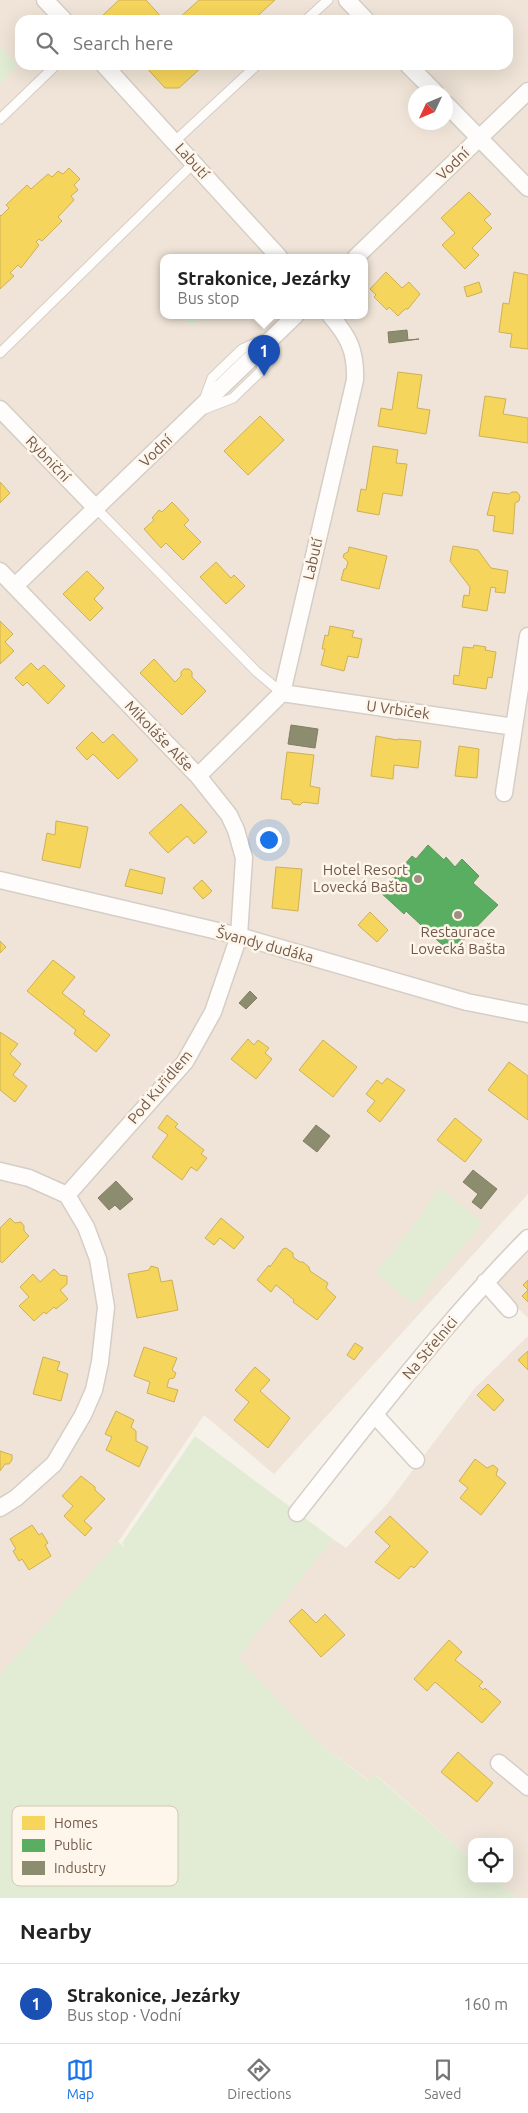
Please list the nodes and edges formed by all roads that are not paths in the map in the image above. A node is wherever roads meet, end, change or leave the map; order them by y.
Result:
1 (45, 0) edge
2 (328, 0) edge
3 (347, 0) edge
4 (59, 15) edge
5 (312, 15) edge
6 (361, 15) edge
7 (51, 70) edge
8 (109, 70) edge
9 (253, 70) edge
10 (413, 70) edge
11 (427, 85) edge
12 (528, 91) edge
13 (453, 111) edge
14 (0, 119) edge
15 (479, 139) junction
16 (174, 142) junction
17 (194, 163) junction
18 (528, 188) edge
19 (276, 254) edge
20 (359, 254) edge
21 (292, 319) edge
22 (333, 319) edge
23 (0, 353) edge
24 (0, 409) edge
25 (96, 508) junction
26 (0, 571) edge
27 (15, 586) junction
28 (528, 636) edge
29 (282, 693) junction
30 (514, 726) junction
31 (198, 776) junction
32 (504, 793) dead end
33 (0, 880) edge
34 (238, 936) junction
35 (528, 1014) edge
36 (0, 1171) edge
37 (67, 1195) junction
38 (528, 1238) edge
39 (485, 1282) junction
40 (509, 1309) dead end
41 (375, 1415) junction
42 (416, 1460) dead end
43 (0, 1508) edge
44 (297, 1513) dead end
45 (499, 1763) dead end
46 (527, 1785) edge

1 - 4 street
2 - 5 lane
3 - 6 street
7 - 14 lane
8 - 16 street, Labutí
9 - 16 lane
10 - 11 street
12 - 15 street, Vodní
13 - 15 street
15 - 18 street
15 - 20 street, Vodní
16 - 17 street, Labutí
17 - 19 street, Labutí
17 - 23 lane
21 - 25 street, Vodní
22 - 29 street, Labutí
24 - 25 street, Rybniční
25 - 27 street, Vodní
25 - 29 lane
26 - 27 street, Mikoláše Alše
27 - 31 street, Mikoláše Alše
28 - 30 street
29 - 30 street, U Vrbiček
29 - 31 street
30 - 32 street
31 - 34 street, Mikoláše Alše
33 - 34 street, Švandy dudáka
34 - 35 street, Švandy dudáka
34 - 37 street, Pod Kuřidlem
36 - 37 street
37 - 43 street
38 - 39 street, Na Střelnici
39 - 40 street
39 - 41 street, Na Střelnici
41 - 42 street
41 - 44 street, Na Střelnici
45 - 46 street

